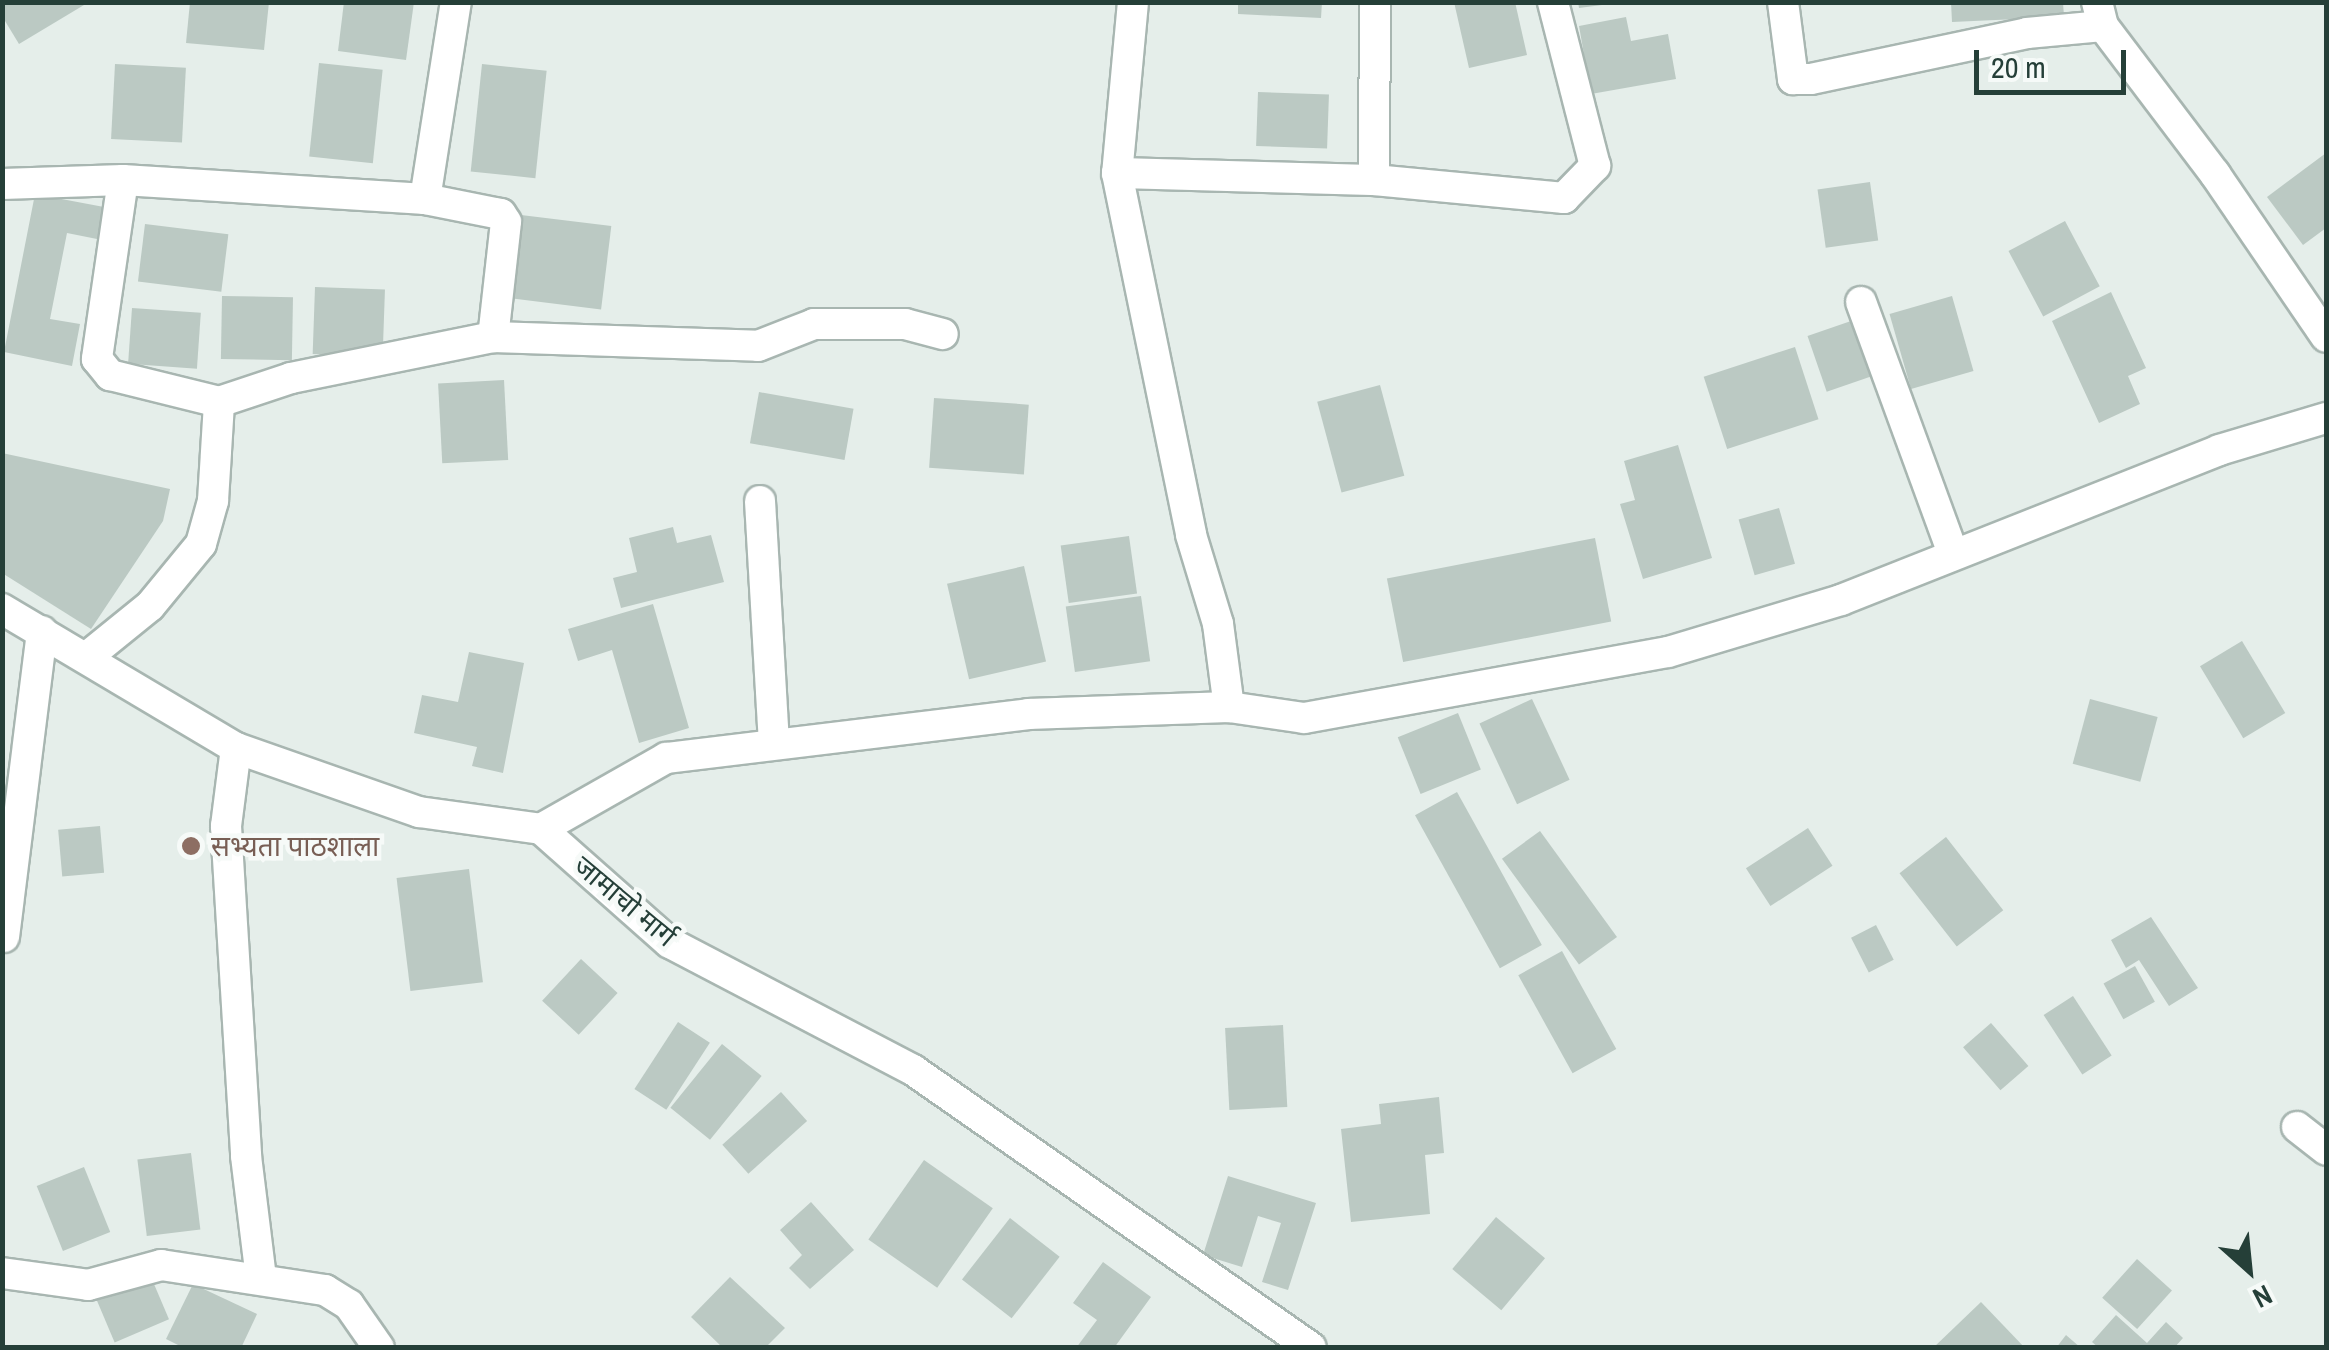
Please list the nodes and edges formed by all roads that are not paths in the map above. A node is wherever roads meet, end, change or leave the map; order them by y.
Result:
1 (456, 2) edge
2 (1133, 2) edge
3 (1375, 2) edge
4 (1553, 2) edge
5 (1782, 2) edge
6 (2100, 14) edge
7 (1117, 173) junction
8 (123, 180) junction
9 (1374, 180) junction
10 (2, 184) edge
11 (425, 200) junction
12 (1861, 302) dead end
13 (944, 334) dead end
14 (493, 338) junction
15 (2326, 338) edge
16 (219, 402) junction
17 (2326, 418) edge
18 (760, 500) dead end
19 (1953, 553) junction
20 (2, 608) edge
21 (42, 631) junction
22 (87, 657) junction
23 (1230, 708) junction
24 (774, 744) junction
25 (236, 748) junction
26 (541, 829) junction
27 (4, 937) edge
28 (2297, 1127) dead end
29 (2326, 1150) edge
30 (2, 1273) edge
31 (260, 1278) junction
32 (379, 1348) edge
33 (1311, 1348) edge

1 - 11 street
2 - 7 street
3 - 9 street
4 - 9 street
5 - 6 street
6 - 15 street
7 - 9 street
7 - 23 street
8 - 10 street
8 - 11 street
8 - 16 street
11 - 14 street
12 - 19 street
13 - 14 street
14 - 16 street
16 - 22 street
17 - 19 street
18 - 24 street
19 - 23 street
20 - 21 street
21 - 22 street
21 - 27 street
22 - 25 street
23 - 24 street
24 - 26 street
25 - 26 street
25 - 31 street
26 - 33 street, जामाचो मार्ग
28 - 29 street
30 - 31 street
31 - 32 street

